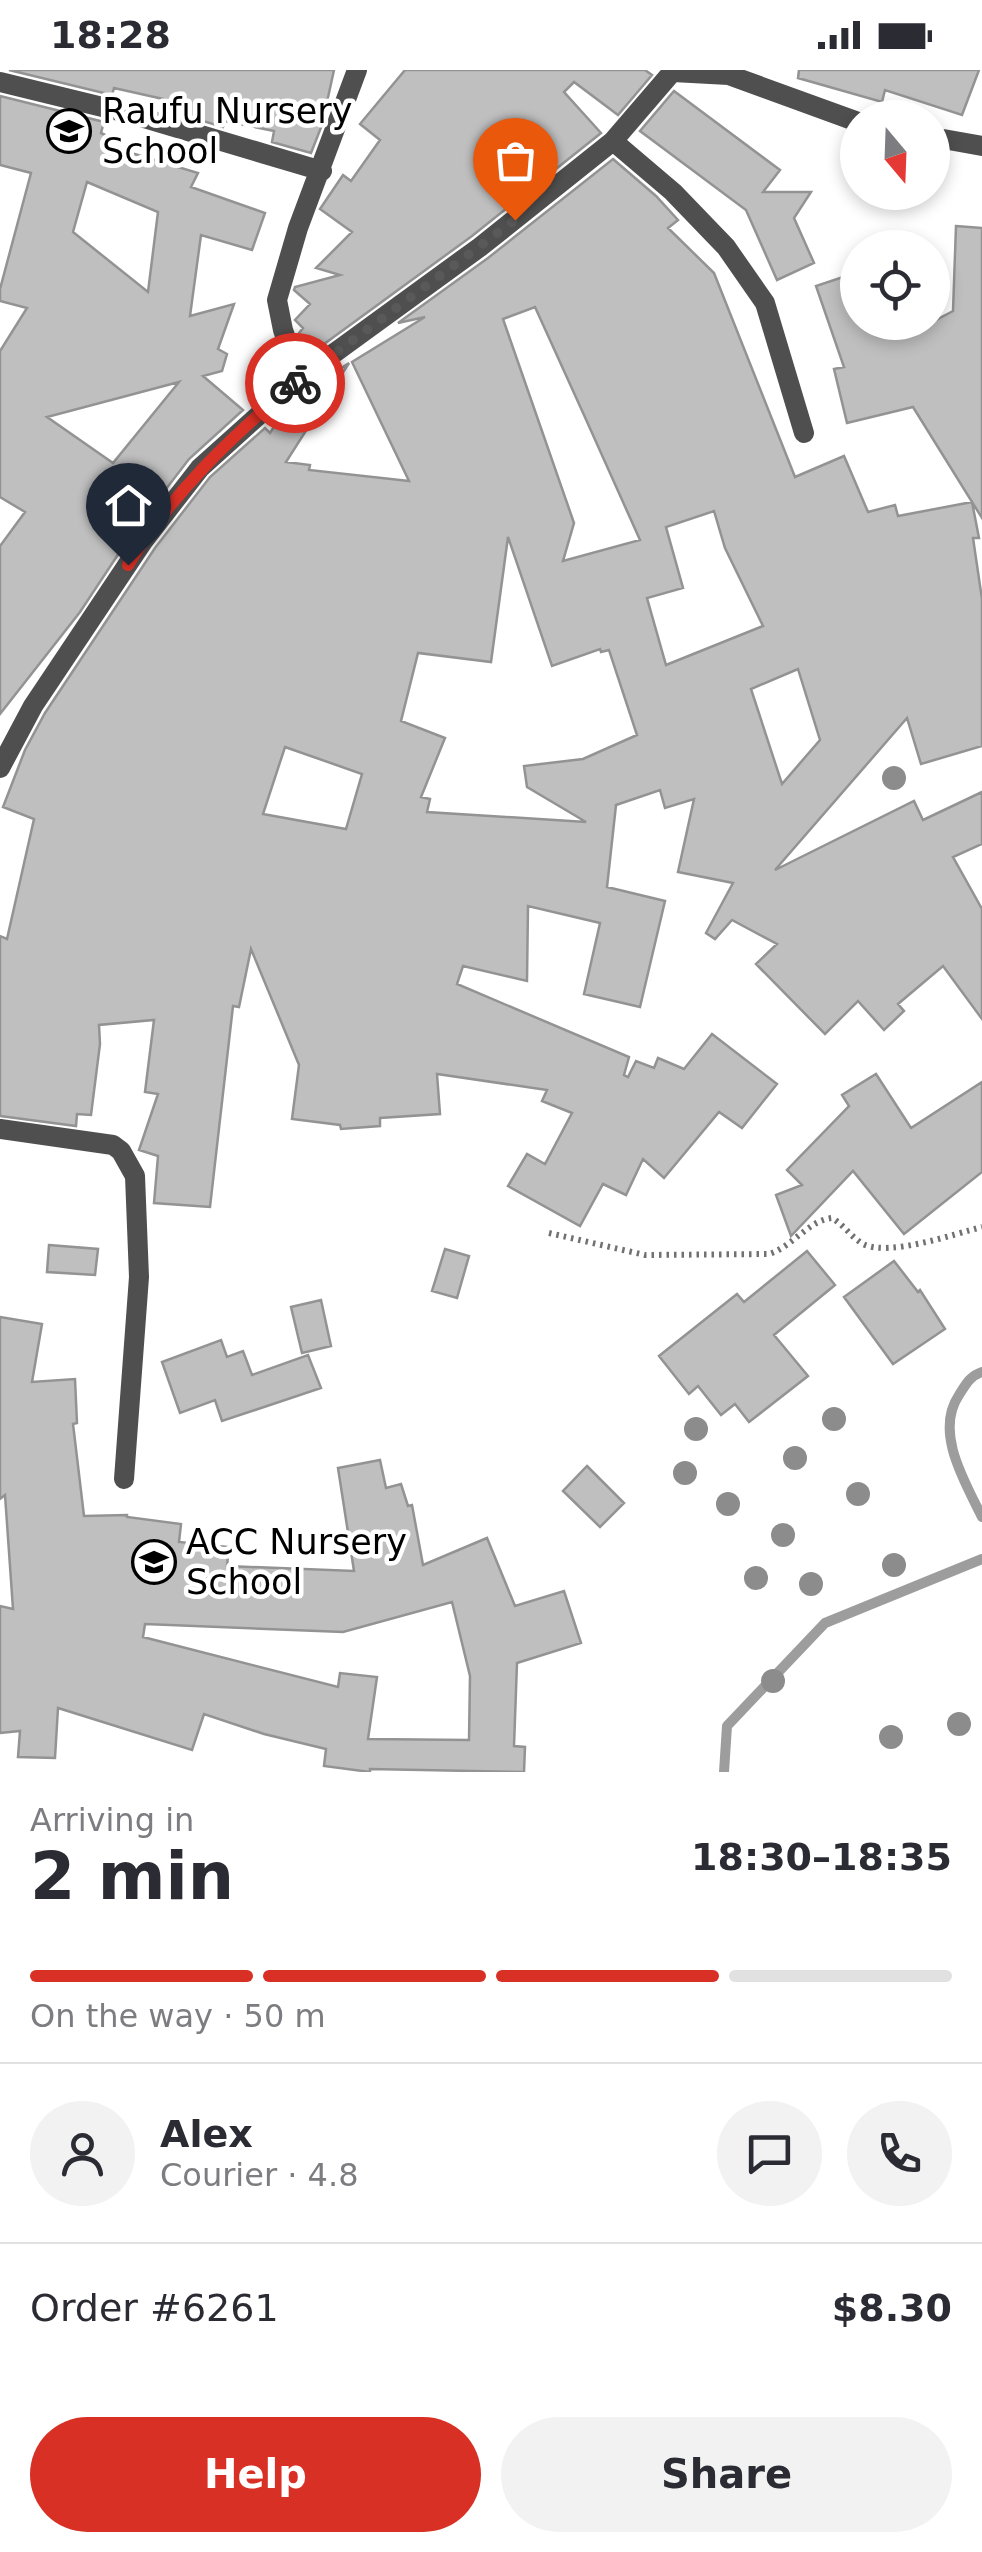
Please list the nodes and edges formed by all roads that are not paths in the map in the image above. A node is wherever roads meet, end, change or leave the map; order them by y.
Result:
1 (357, 70) edge
2 (674, 71) edge
3 (0, 82) edge
4 (840, 115) edge
5 (950, 140) edge
6 (613, 141) junction
7 (982, 146) edge
8 (322, 171) junction
9 (300, 378) junction
10 (804, 433) dead end
11 (0, 768) edge
12 (0, 1129) edge
13 (124, 1478) dead end

1 - 8 street
2 - 4 street
2 - 6 street
3 - 8 street
5 - 7 street
6 - 9 street
6 - 10 street
8 - 9 street
9 - 11 street
12 - 13 street

